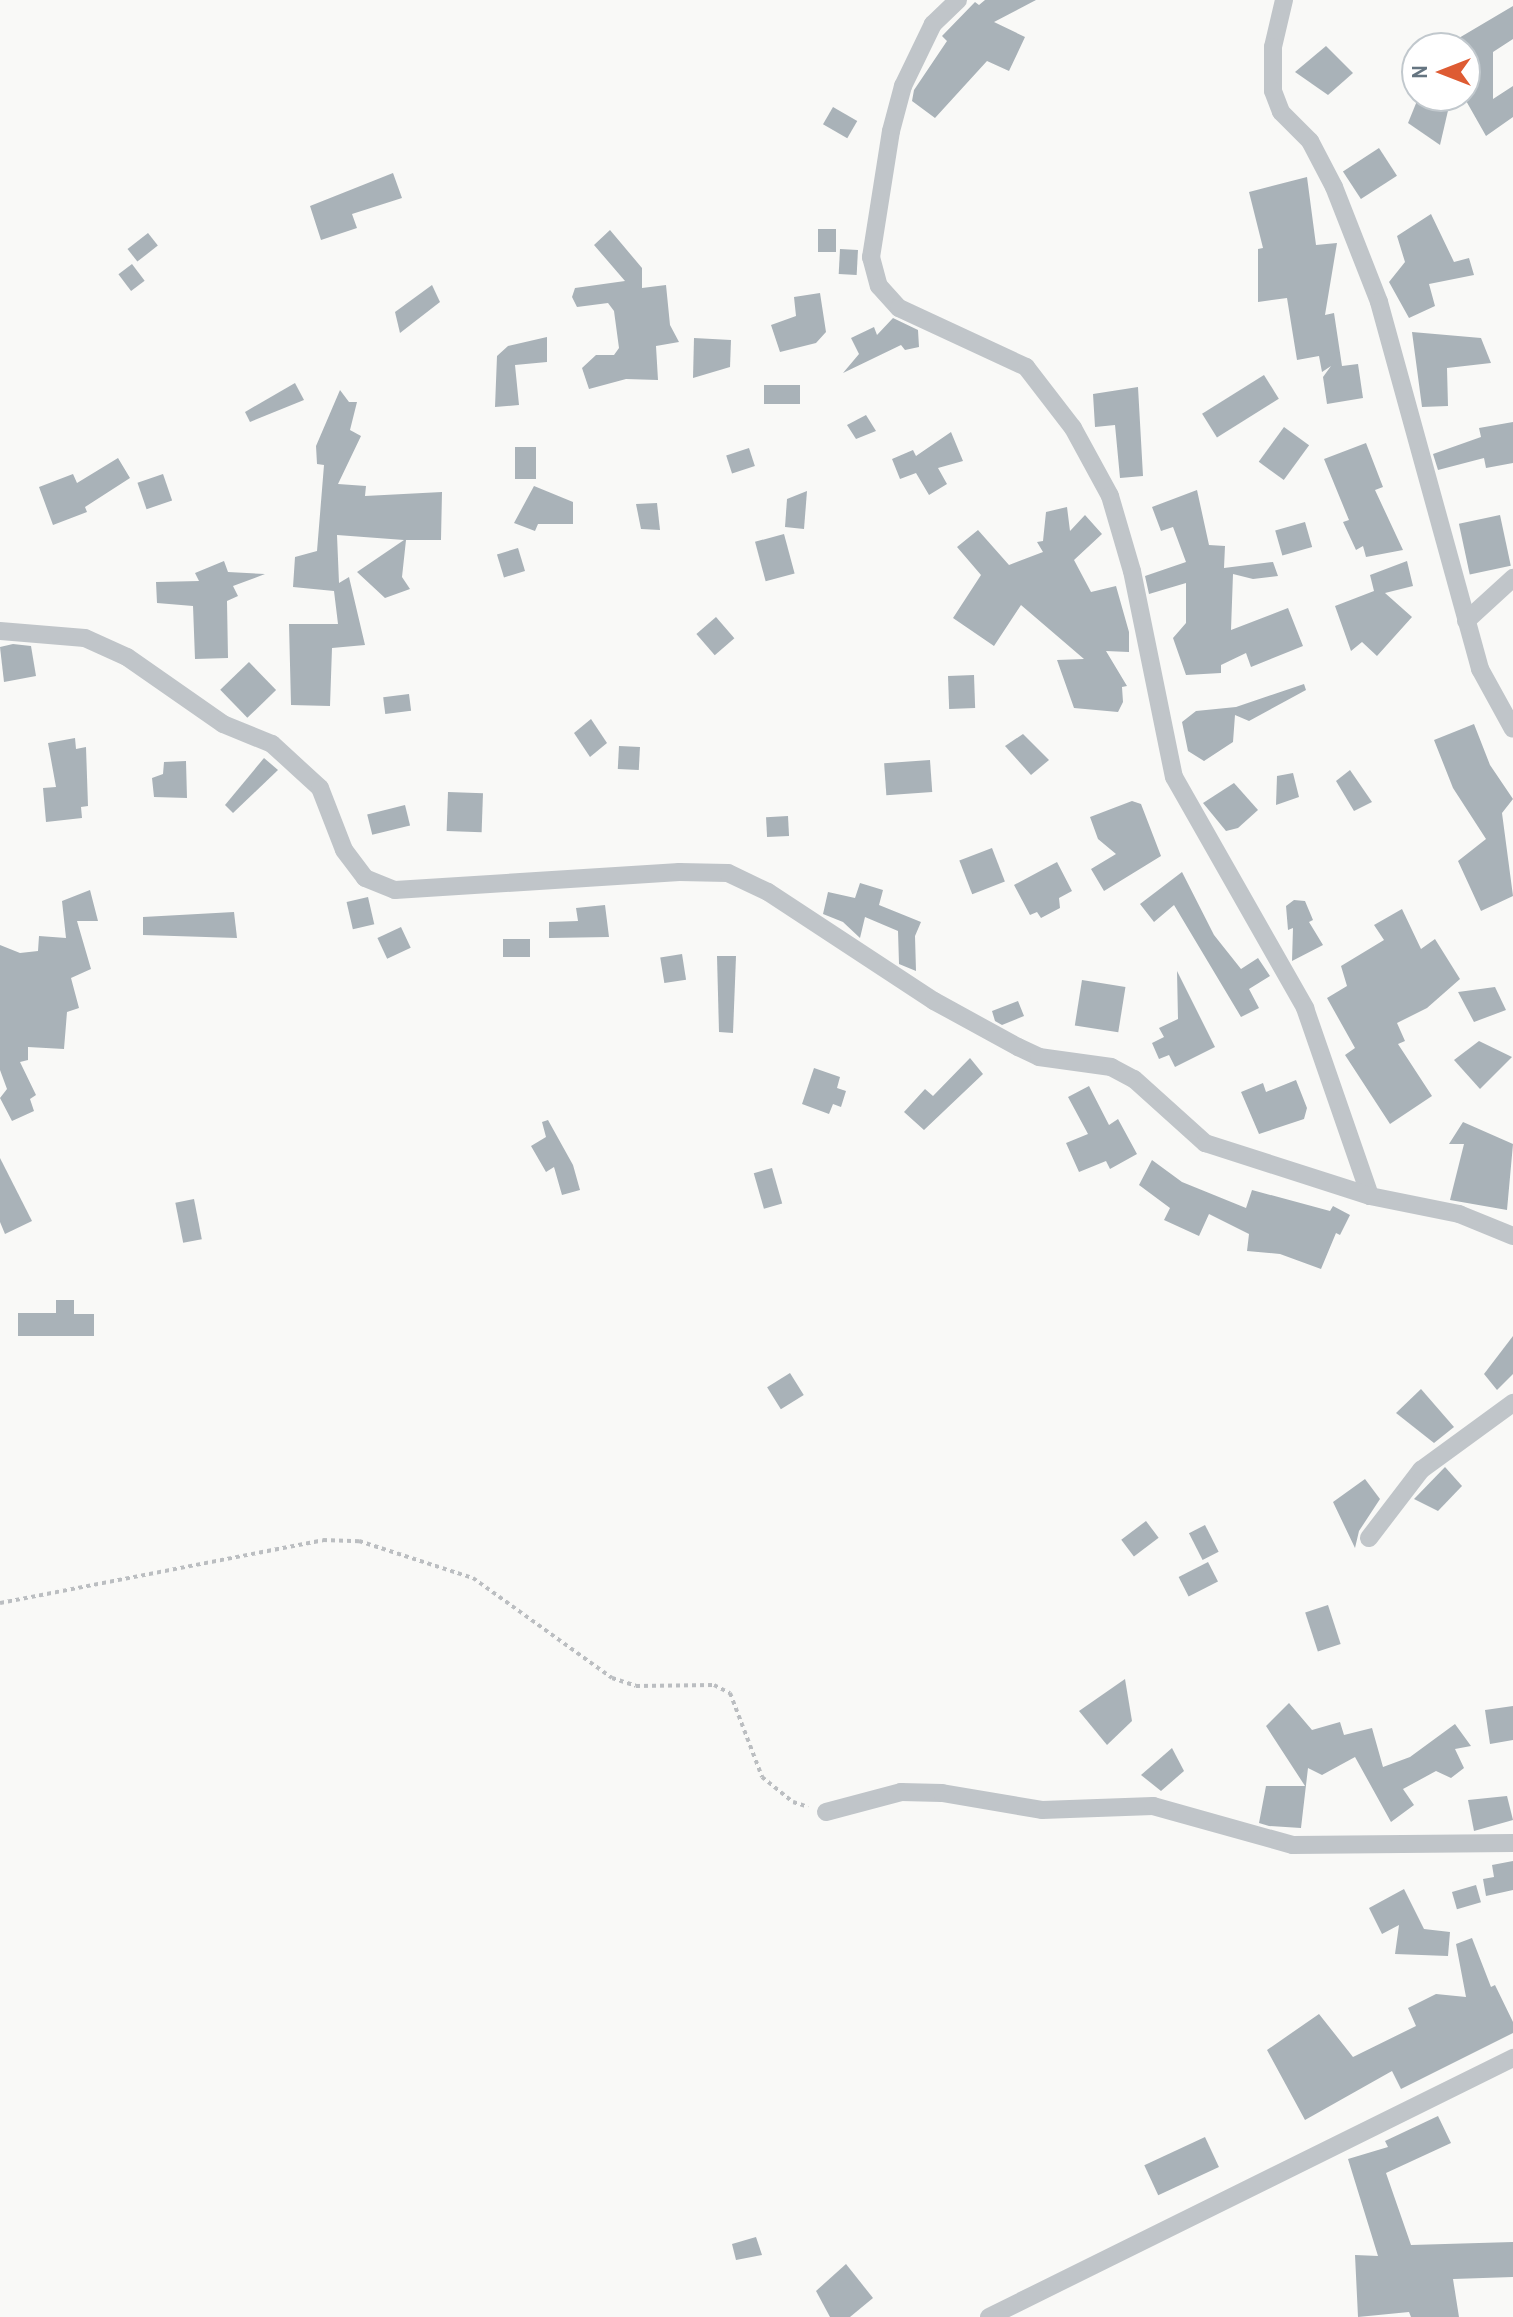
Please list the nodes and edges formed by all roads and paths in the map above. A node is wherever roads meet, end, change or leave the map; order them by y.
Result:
1 (958, 0) edge
2 (1284, 0) edge
3 (1513, 578) edge
4 (1466, 621) junction
5 (0, 631) edge
6 (1513, 729) edge
7 (1370, 1196) junction
8 (1513, 1236) edge
9 (1513, 1403) edge
10 (1369, 1538) dead end
11 (0, 1603) edge
12 (826, 1812) joint
13 (1513, 1843) edge
14 (1513, 2058) edge
15 (989, 2317) edge

1 - 7 street
2 - 4 street
3 - 4 street
4 - 6 street
5 - 7 street
7 - 8 street
9 - 10 street
11 - 12 path
12 - 13 street
14 - 15 street

